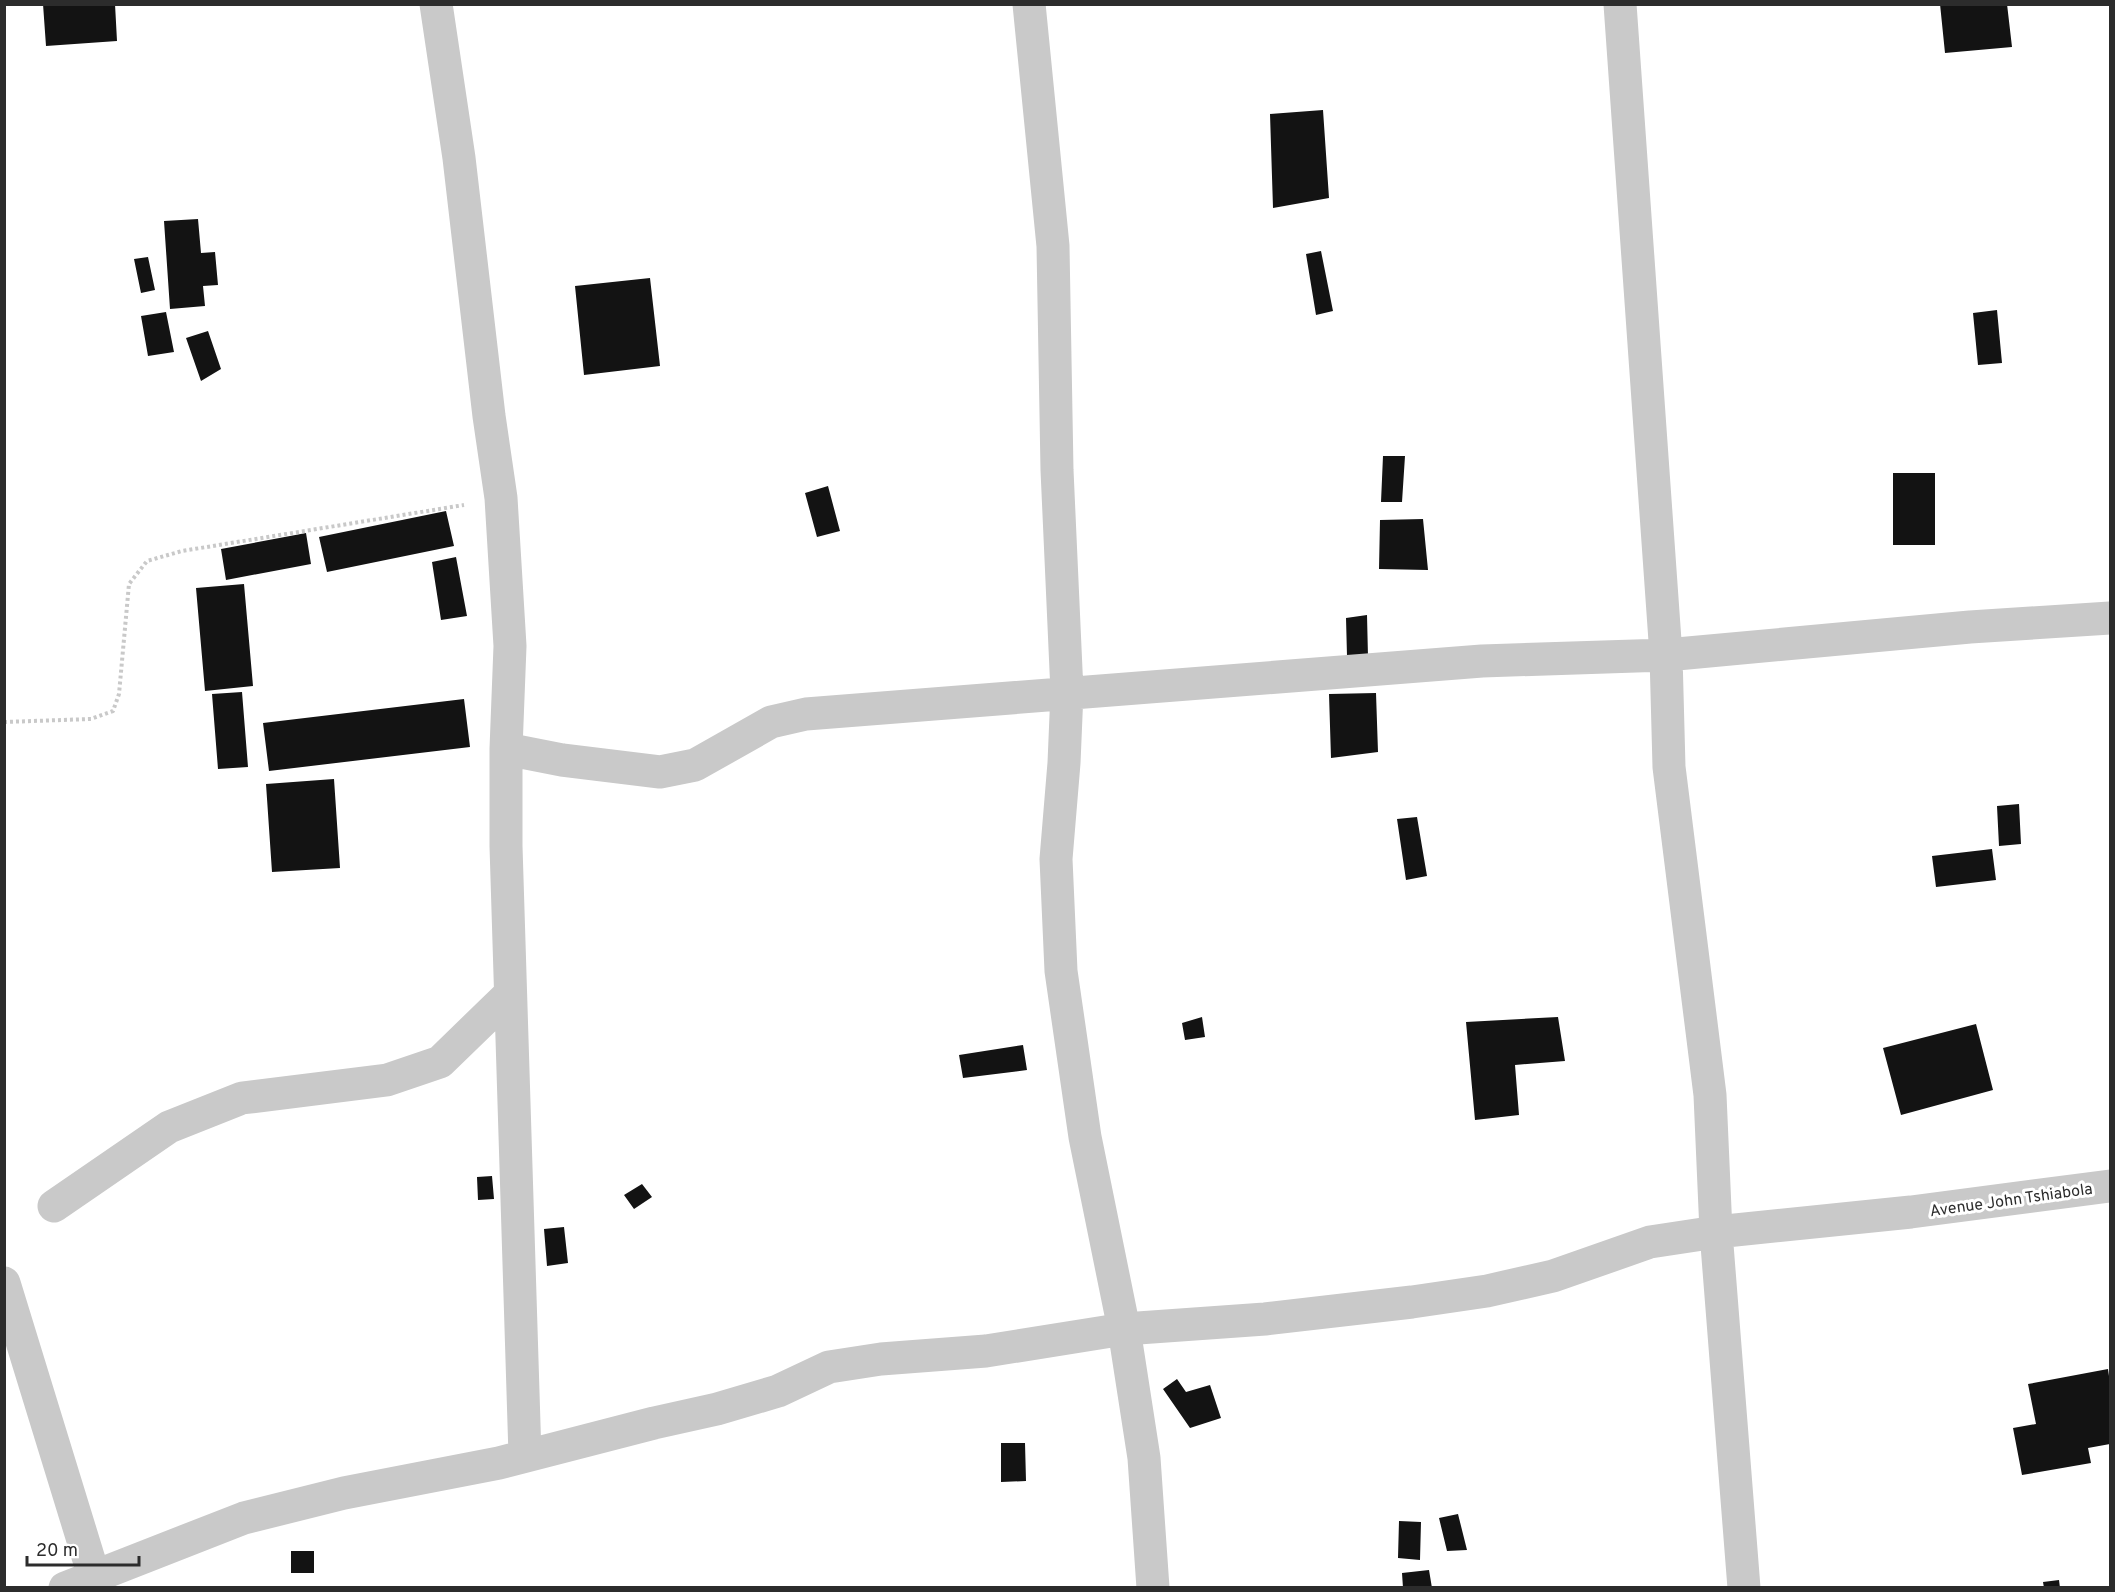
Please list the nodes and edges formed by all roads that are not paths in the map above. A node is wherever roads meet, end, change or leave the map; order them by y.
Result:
1 (436, 4) edge
2 (1029, 4) edge
3 (1620, 4) edge
4 (2110, 618) edge
5 (1666, 655) junction
6 (1067, 692) junction
7 (506, 749) junction
8 (510, 994) junction
9 (2110, 1186) edge
10 (54, 1206) dead end
11 (1716, 1232) junction
12 (4, 1283) edge
13 (1124, 1329) junction
14 (525, 1456) junction
15 (80, 1582) edge
16 (1153, 1587) edge
17 (1744, 1587) edge

1 - 7 street
2 - 6 street
3 - 5 street
4 - 5 street
5 - 6 street
5 - 11 street
6 - 7 street
6 - 13 street
7 - 8 street
8 - 10 street
8 - 14 street
9 - 11 street, Avenue John Tshiabola
11 - 13 street, Avenue John Tshiabola
11 - 17 street
12 - 15 street
13 - 14 street, Avenue John Tshiabola
13 - 16 street
14 - 15 street, Avenue John Tshiabola

